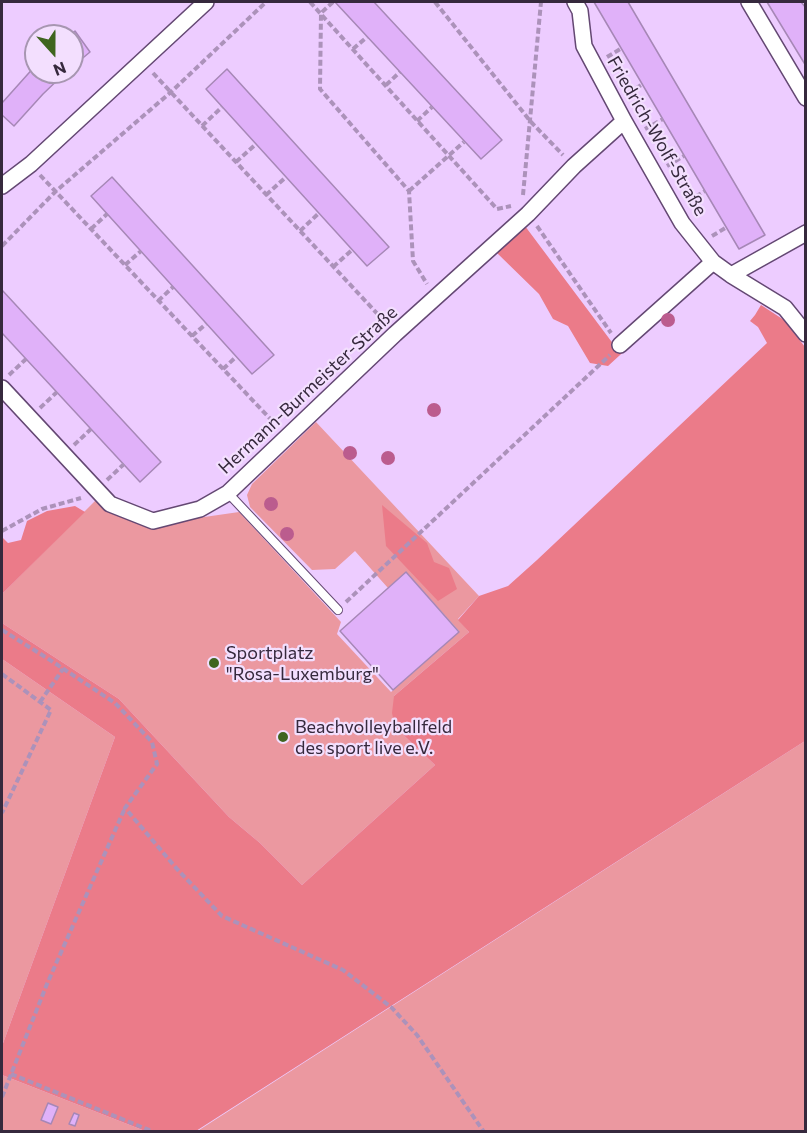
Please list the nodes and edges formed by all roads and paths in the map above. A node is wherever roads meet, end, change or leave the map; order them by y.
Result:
1 (206, 2) edge
2 (266, 2) edge
3 (310, 2) edge
4 (333, 2) edge
5 (435, 2) edge
6 (541, 2) edge
7 (574, 2) edge
8 (749, 2) edge
9 (321, 13) junction
10 (368, 37) dead end
11 (353, 49) junction
12 (142, 61) junction
13 (400, 72) dead end
14 (386, 85) junction
15 (171, 92) junction
16 (806, 98) edge
17 (222, 107) dead end
18 (432, 107) dead end
19 (417, 121) junction
20 (531, 122) junction
21 (624, 122) junction
22 (202, 126) junction
23 (464, 142) dead end
24 (256, 144) dead end
25 (448, 155) junction
26 (236, 162) junction
27 (31, 164) junction
28 (574, 166) junction
29 (286, 177) dead end
30 (2, 186) edge
31 (409, 191) junction
32 (55, 192) junction
33 (266, 195) junction
34 (525, 209) junction
35 (319, 213) dead end
36 (107, 214) dead end
37 (91, 229) junction
38 (300, 231) junction
39 (806, 233) edge
40 (2, 246) edge
41 (352, 250) dead end
42 (141, 251) dead end
43 (713, 262) junction
44 (125, 265) junction
45 (333, 267) junction
46 (731, 275) junction
47 (173, 287) dead end
48 (435, 297) junction
49 (158, 301) junction
50 (206, 324) dead end
51 (395, 334) junction
52 (806, 334) edge
53 (192, 336) junction
54 (620, 345) junction
55 (236, 357) dead end
56 (26, 359) dead end
57 (223, 369) junction
58 (2, 382) edge
59 (2, 388) edge
60 (286, 436) junction
61 (96, 489) junction
62 (228, 493) junction
63 (2, 531) edge
64 (338, 610) joint
65 (2, 630) edge
66 (63, 669) junction
67 (2, 674) edge
68 (40, 702) junction
69 (125, 808) junction
70 (2, 813) edge
71 (11, 1074) junction
72 (2, 1097) edge
73 (154, 1131) edge
74 (483, 1131) edge

1 - 12 street
2 - 15 path
3 - 9 path
4 - 9 path
5 - 20 path
6 - 20 path
7 - 21 street, Friedrich-Wolf-Straße
8 - 16 street
9 - 11 path
9 - 31 path
10 - 11 path
11 - 14 path
12 - 15 path
12 - 27 street
13 - 14 path
14 - 19 path
15 - 22 path
15 - 32 path
17 - 22 path
18 - 19 path
19 - 25 path
20 - 28 path
20 - 34 path
21 - 28 street, Hermann-Burmeister-Straße
21 - 43 street, Friedrich-Wolf-Straße
22 - 26 path
23 - 25 path
24 - 26 path
25 - 31 path
25 - 34 path
26 - 33 path
27 - 30 street
27 - 32 path
28 - 34 street, Hermann-Burmeister-Straße
29 - 33 path
31 - 48 path
32 - 37 path
32 - 40 path
33 - 38 path
34 - 48 street, Hermann-Burmeister-Straße
34 - 54 path
35 - 38 path
36 - 37 path
37 - 44 path
38 - 45 path
39 - 46 street
41 - 45 path
42 - 44 path
43 - 46 street, Friedrich-Wolf-Straße
43 - 54 street
44 - 49 path
45 - 51 path
46 - 52 street, Friedrich-Wolf-Straße
47 - 49 path
48 - 51 street, Hermann-Burmeister-Straße
49 - 53 path
50 - 53 path
51 - 60 street, Hermann-Burmeister-Straße
53 - 57 path
54 - 64 path
55 - 57 path
56 - 58 path
57 - 60 path
59 - 61 street, Hermann-Burmeister-Straße
60 - 62 street, Hermann-Burmeister-Straße
61 - 62 street, Hermann-Burmeister-Straße
61 - 63 path
62 - 64 lane
65 - 66 path
66 - 68 path
66 - 69 path
67 - 68 path
68 - 70 path
69 - 71 path
69 - 74 path
71 - 72 path
71 - 73 path

